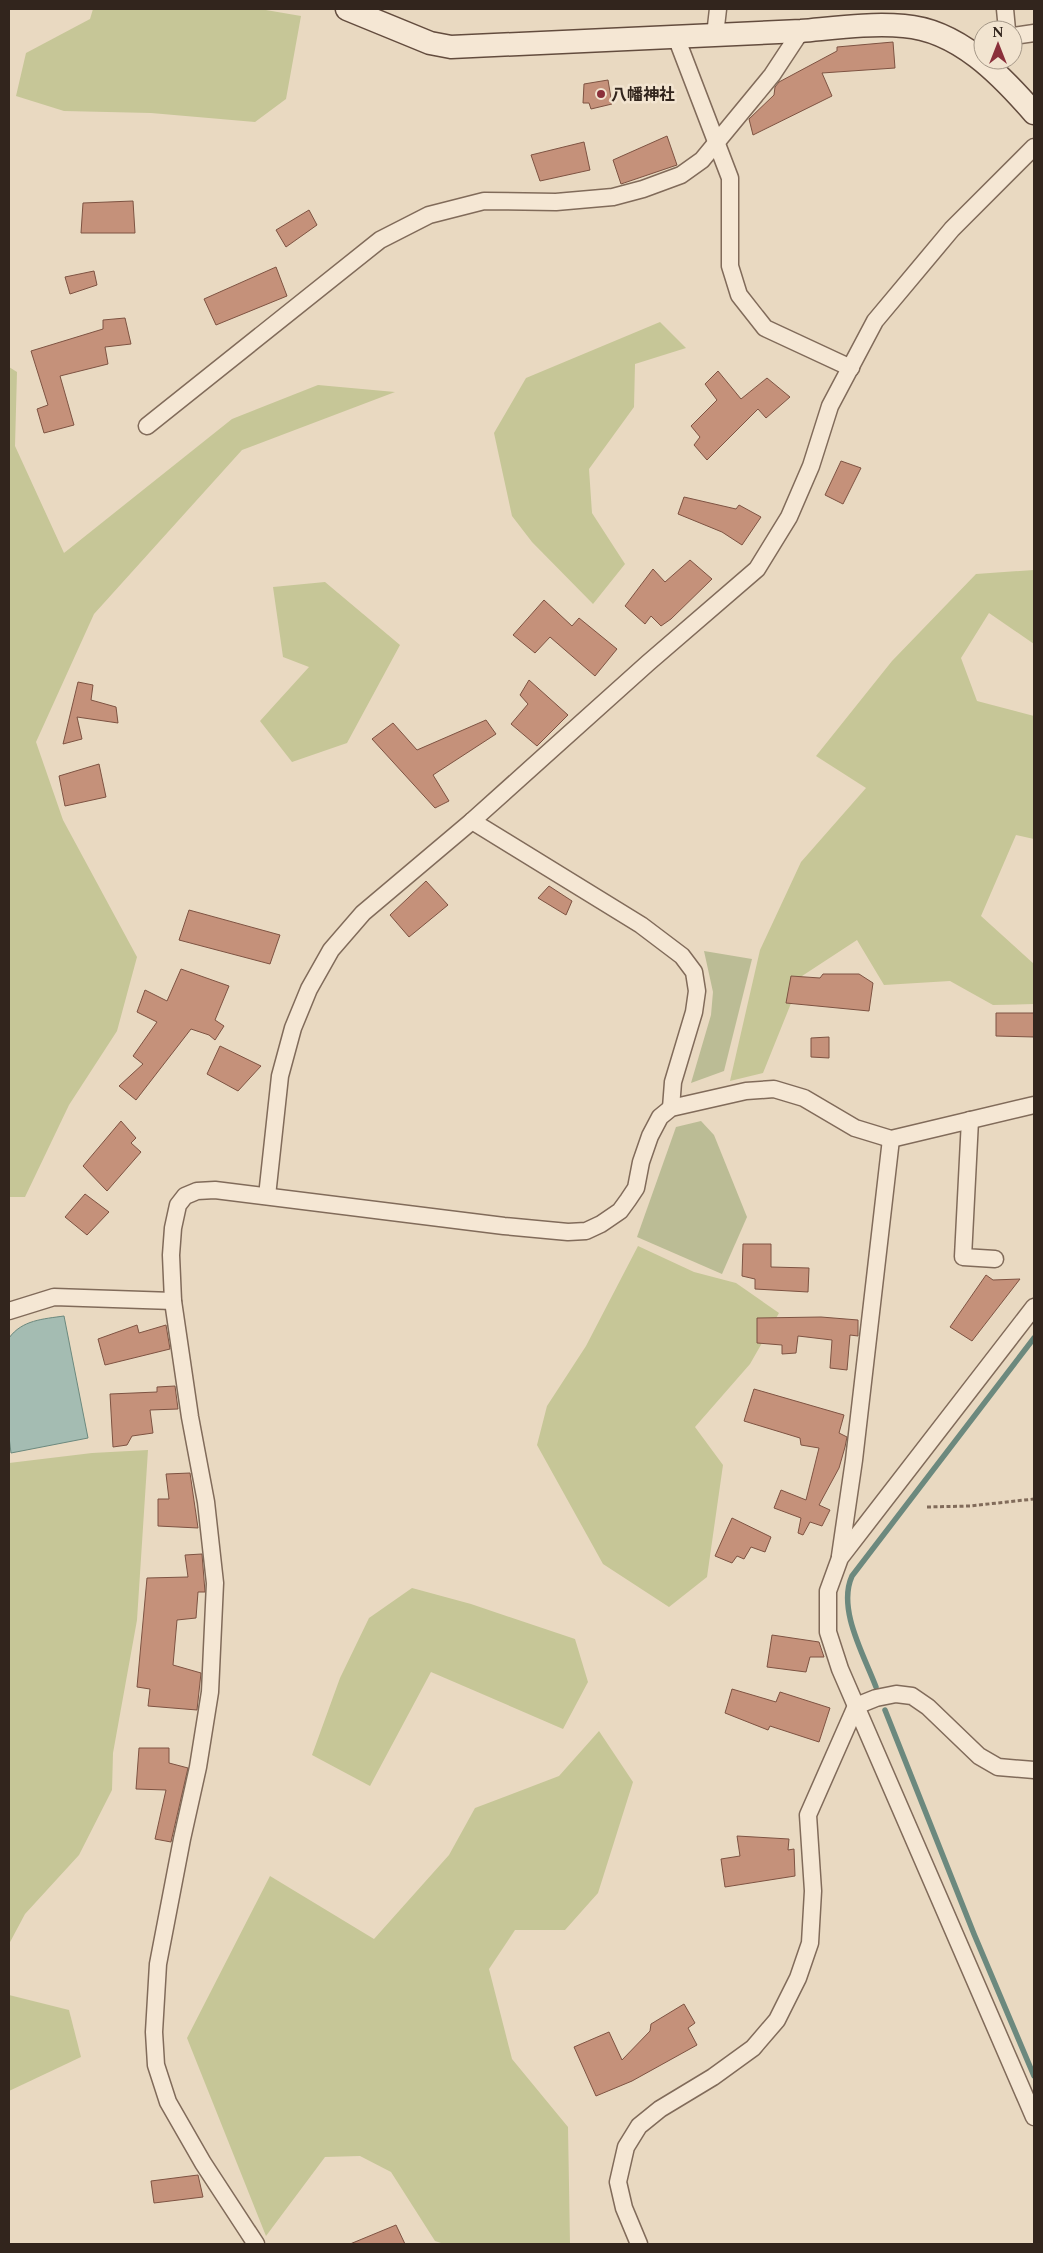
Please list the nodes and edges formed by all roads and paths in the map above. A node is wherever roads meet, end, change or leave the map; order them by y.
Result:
1 (348, 9) edge
2 (718, 9) edge
3 (801, 31) junction
4 (715, 35) junction
5 (676, 37) junction
6 (973, 53) edge
7 (993, 70) edge
8 (1034, 113) edge
9 (717, 142) junction
10 (1034, 147) edge
11 (851, 368) junction
12 (147, 426) dead end
13 (472, 821) junction
14 (1034, 1105) edge
15 (671, 1108) junction
16 (970, 1120) junction
17 (891, 1139) junction
18 (267, 1196) junction
19 (994, 1259) dead end
20 (173, 1301) junction
21 (1034, 1307) edge
22 (9, 1311) edge
23 (1034, 1499) edge
24 (927, 1507) dead end
25 (840, 1558) junction
26 (856, 1706) junction
27 (1034, 1770) edge
28 (1034, 2117) edge
29 (256, 2244) edge
30 (639, 2244) edge

1 - 5 street
2 - 4 street
3 - 4 street
3 - 6 street
3 - 9 street
4 - 5 street
5 - 9 street
7 - 8 street
9 - 11 street
9 - 12 street
10 - 11 street
11 - 13 street
13 - 15 street
13 - 18 street
14 - 16 street
15 - 17 street
15 - 18 street
16 - 17 street
16 - 19 street
17 - 25 street
18 - 20 street
20 - 22 street
20 - 29 street
21 - 25 street
23 - 24 path
25 - 26 street
26 - 27 street
26 - 28 street
26 - 30 street

